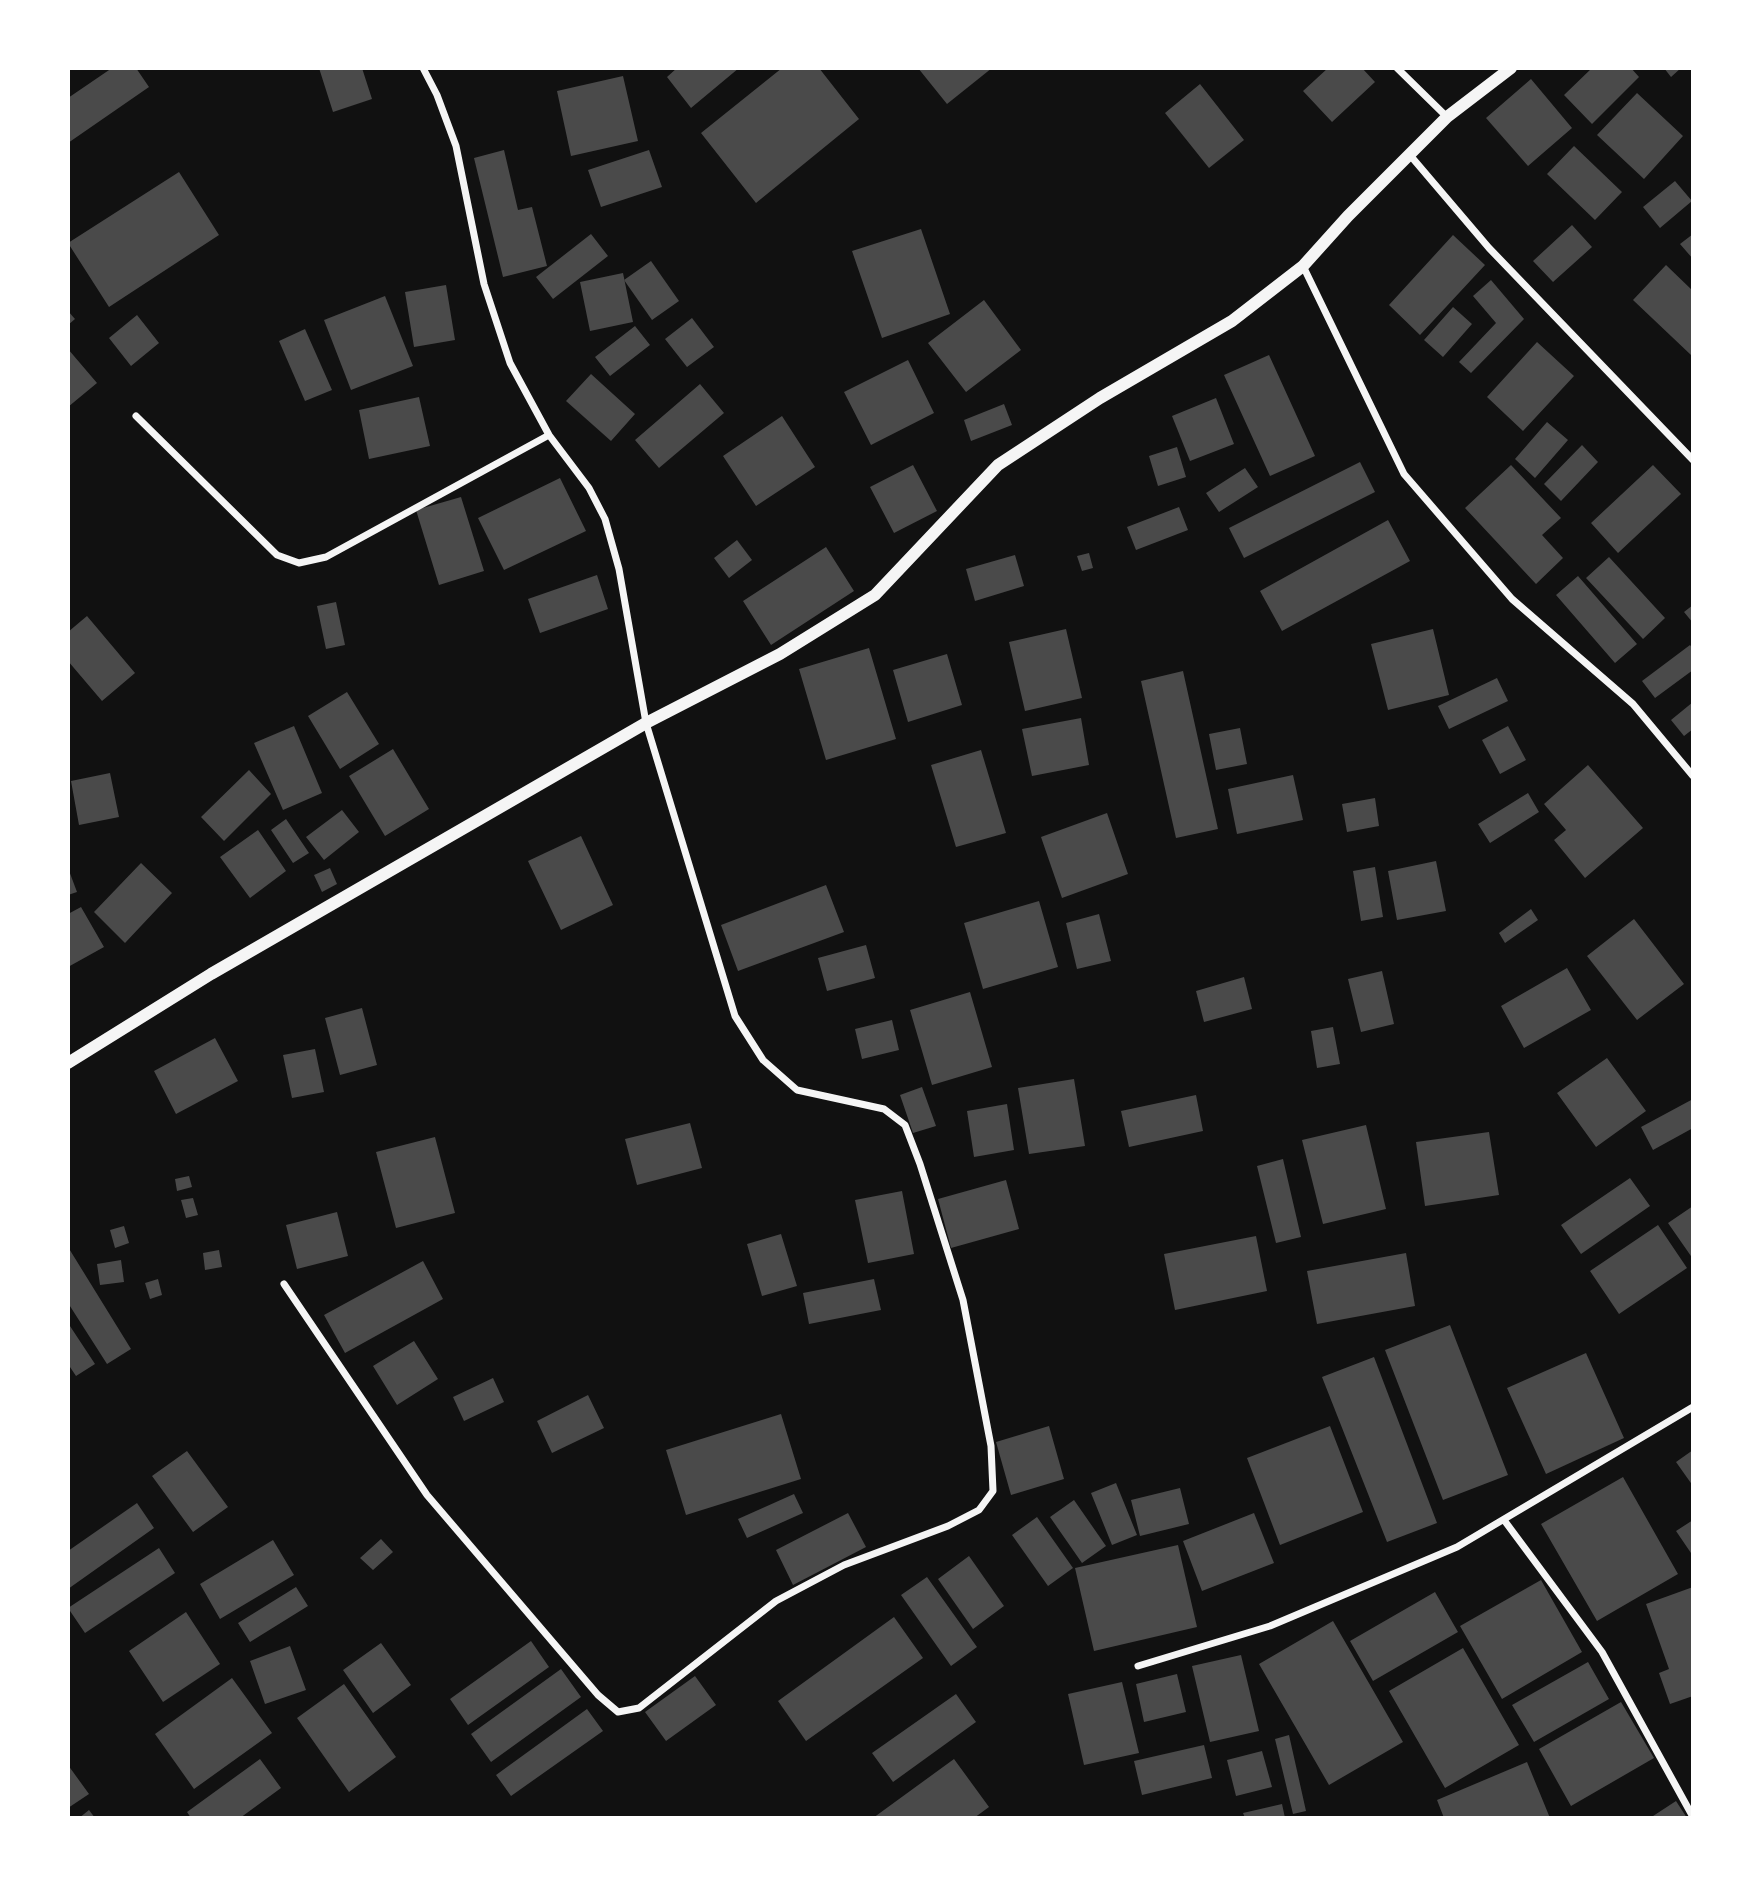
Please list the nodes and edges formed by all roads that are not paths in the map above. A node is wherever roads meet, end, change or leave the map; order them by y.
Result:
1 (423, 68) edge
2 (1397, 68) edge
3 (1511, 68) edge
4 (1447, 117) junction
5 (1409, 153) junction
6 (1303, 266) junction
7 (136, 416) dead end
8 (549, 435) junction
9 (1693, 460) edge
10 (646, 723) junction
11 (1693, 776) edge
12 (68, 1063) edge
13 (284, 1284) dead end
14 (1693, 1407) edge
15 (1504, 1520) junction
16 (1138, 1666) dead end
17 (1693, 1817) edge

1 - 8 street
2 - 4 street
3 - 4 street
4 - 5 street
5 - 6 street
5 - 9 street
6 - 10 street
6 - 11 street
7 - 8 street
8 - 10 street
10 - 12 street
10 - 13 street
14 - 15 street
15 - 16 street
15 - 17 street

